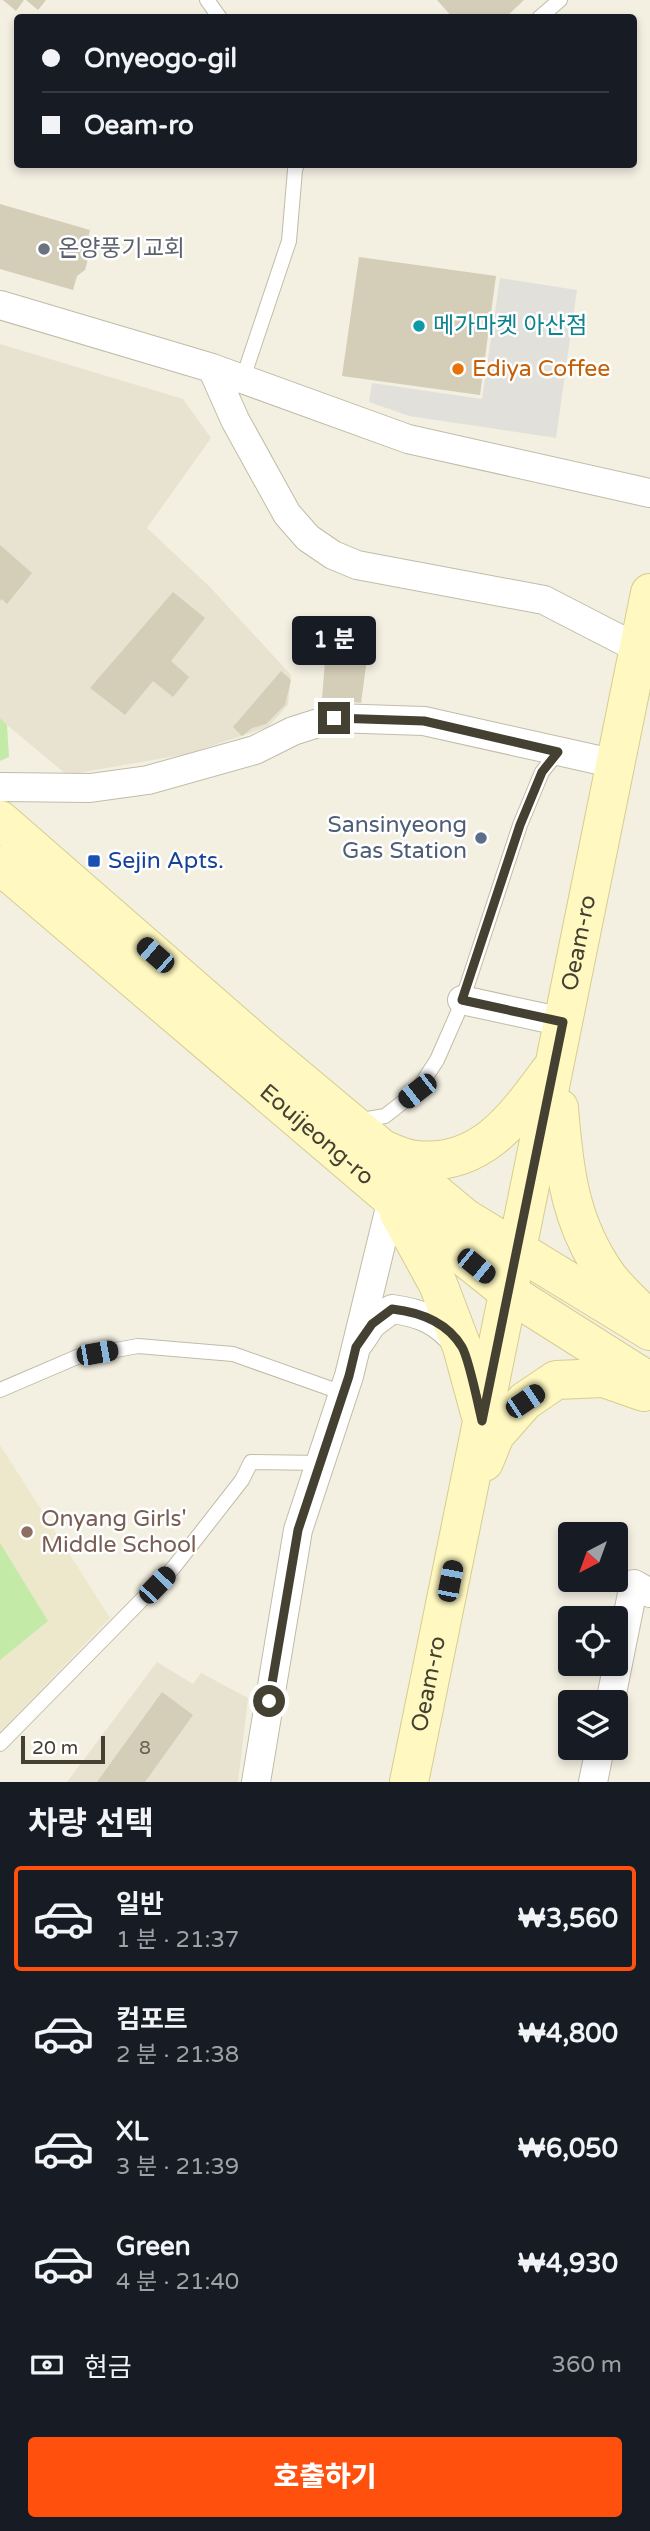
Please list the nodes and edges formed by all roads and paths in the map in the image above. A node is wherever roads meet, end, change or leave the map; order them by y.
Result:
1 (560, 0) edge
2 (544, 14) edge
3 (297, 168) edge
4 (0, 305) edge
5 (212, 368) junction
6 (243, 378) junction
7 (650, 493) edge
8 (650, 593) edge
9 (639, 649) junction
10 (558, 752) junction
11 (615, 764) junction
12 (0, 787) edge
13 (0, 820) edge
14 (0, 865) edge
15 (462, 1000) junction
16 (563, 1022) junction
17 (555, 1065) junction
18 (350, 1122) junction
19 (383, 1150) junction
20 (392, 1199) junction
21 (517, 1250) junction
22 (508, 1292) junction
23 (650, 1321) edge
24 (650, 1331) edge
25 (356, 1347) junction
26 (463, 1348) junction
27 (650, 1382) edge
28 (0, 1390) edge
29 (343, 1393) junction
30 (650, 1394) edge
31 (482, 1421) junction
32 (320, 1463) junction
33 (465, 1506) junction
34 (650, 1593) edge
35 (613, 1690) edge
36 (0, 1744) edge
37 (598, 1760) edge
38 (256, 1782) edge
39 (409, 1782) edge
40 (593, 1782) edge

1 - 2 lane
3 - 6 lane
4 - 5 street
5 - 6 street
5 - 9 street
6 - 7 street
8 - 9 main road, Oeam-ro
9 - 11 main road, Oeam-ro
10 - 11 street
10 - 12 street
10 - 15 lane
11 - 16 main road, Oeam-ro
13 - 18 main road, Eouijeong-ro
14 - 20 main road, Eouijeong-ro
15 - 16 street
15 - 18 lane
16 - 17 main road, Oeam-ro
17 - 19 main road
17 - 21 main road, Oeam-ro
17 - 23 main road
18 - 19 main road, Eouijeong-ro
19 - 21 main road, Eouijeong-ro
20 - 22 main road, Eouijeong-ro
20 - 25 street
20 - 26 main road
21 - 22 main road, Oeam-ro
21 - 24 main road, Eouijeong-ro
22 - 27 main road, Eouijeong-ro
22 - 31 main road, Oeam-ro
25 - 26 street
25 - 29 street
26 - 31 main road
28 - 29 lane
29 - 32 street
30 - 33 main road
31 - 33 main road, Oeam-ro
32 - 36 lane
32 - 38 street
33 - 39 main road, Oeam-ro
34 - 35 street
37 - 40 street

